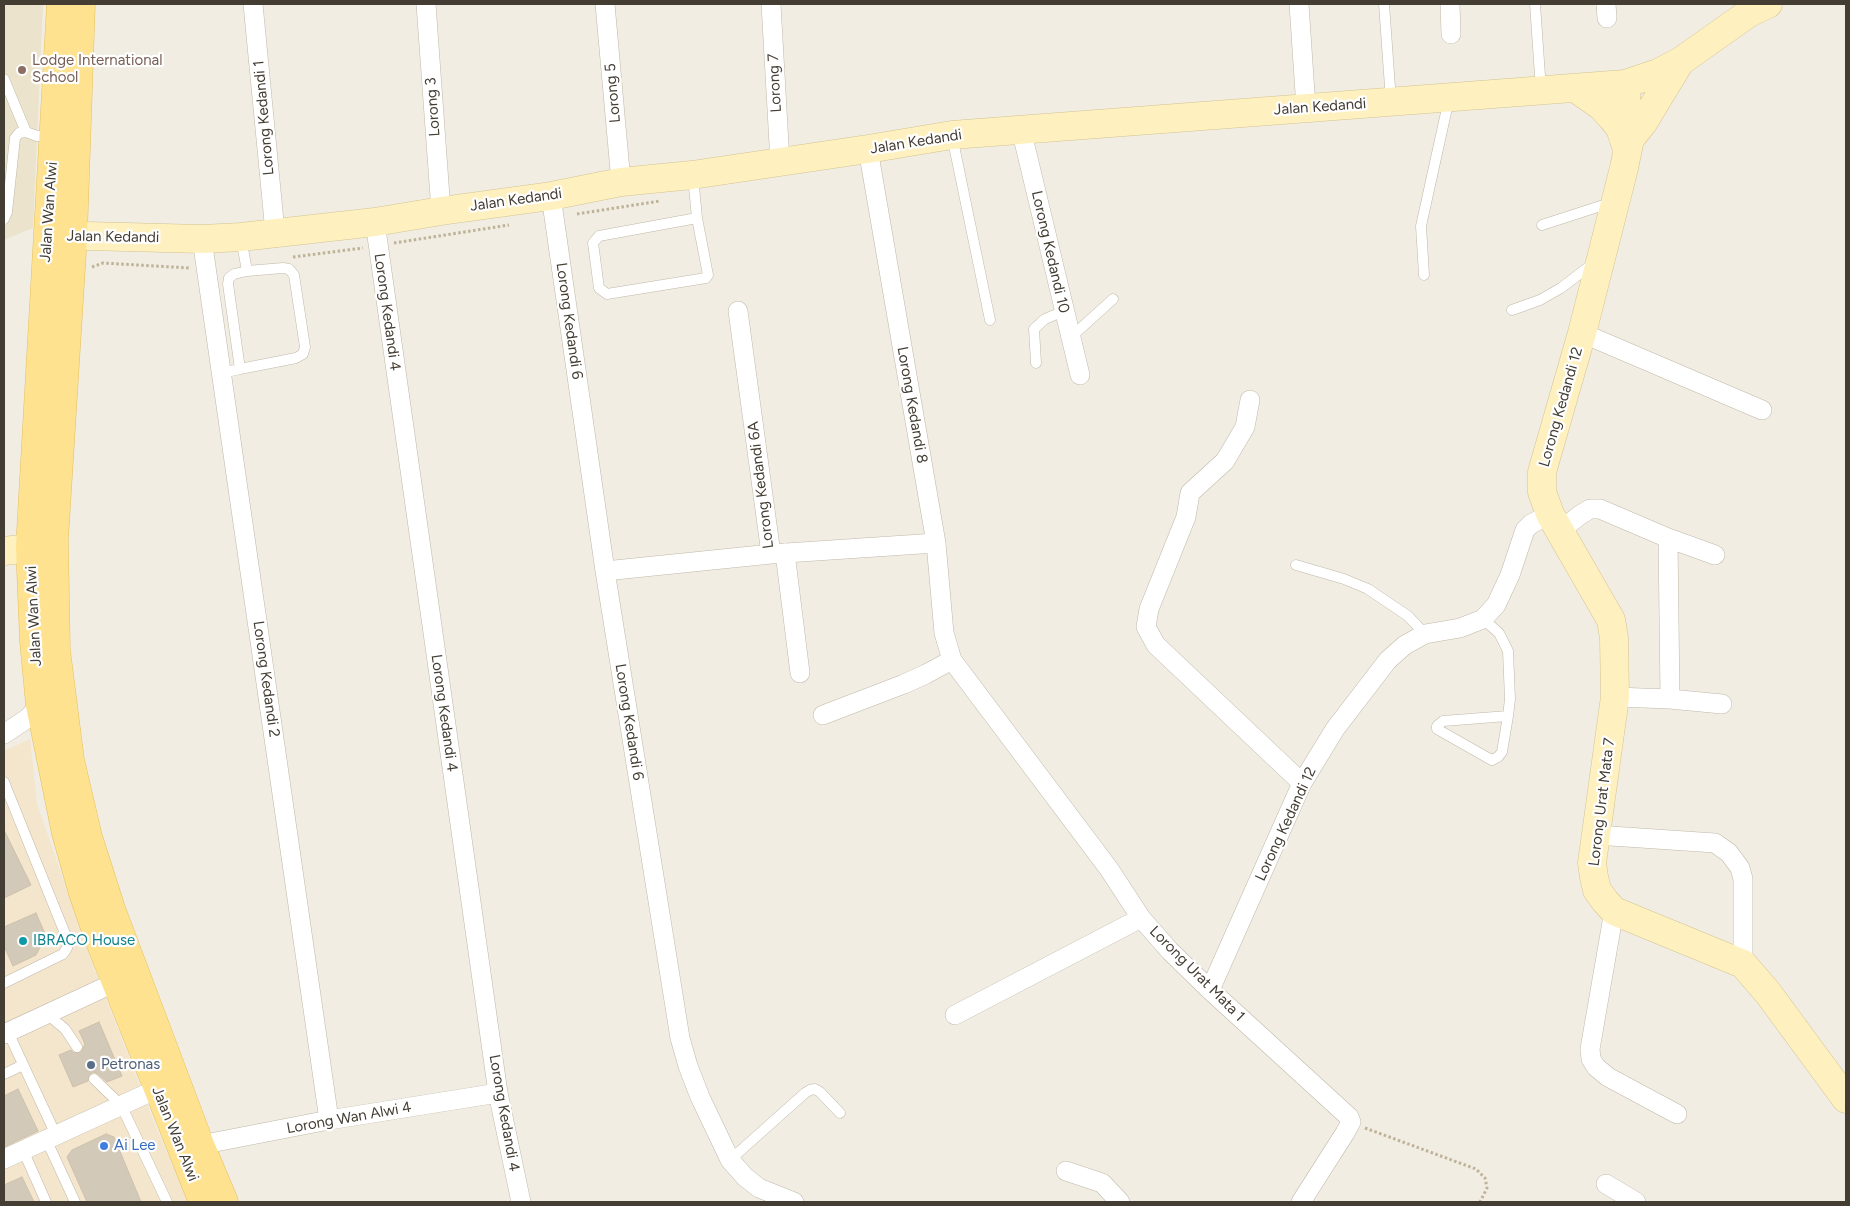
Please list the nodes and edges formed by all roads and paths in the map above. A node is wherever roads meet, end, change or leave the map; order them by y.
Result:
1 (61, 4) edge
2 (81, 4) edge
3 (253, 4) edge
4 (426, 4) edge
5 (605, 4) edge
6 (771, 4) edge
7 (1299, 4) edge
8 (1384, 4) edge
9 (1450, 4) edge
10 (1535, 4) edge
11 (1754, 7) edge
12 (1451, 34) dead end
13 (1681, 61) junction
14 (4, 79) edge
15 (1625, 84) junction
16 (1576, 88) junction
17 (1541, 91) junction
18 (1450, 98) junction
19 (1392, 102) junction
20 (1306, 108) junction
21 (1021, 129) junction
22 (26, 132) junction
23 (952, 135) junction
24 (54, 136) junction
25 (1628, 148) junction
26 (868, 150) junction
27 (780, 162) junction
28 (621, 182) junction
29 (694, 185) junction
30 (7, 193) edge
31 (1616, 201) junction
32 (553, 207) junction
33 (441, 211) junction
34 (697, 218) junction
35 (4, 219) edge
36 (515, 224) dead end
37 (1542, 225) dead end
38 (275, 232) junction
39 (376, 234) junction
40 (60, 235) junction
41 (241, 236) junction
42 (202, 239) junction
43 (1603, 256) junction
44 (284, 259) dead end
45 (71, 268) junction
46 (206, 269) junction
47 (247, 271) junction
48 (1424, 275) dead end
49 (1114, 299) dead end
50 (1512, 310) dead end
51 (738, 311) dead end
52 (1064, 311) junction
53 (990, 320) dead end
54 (1582, 333) junction
55 (1070, 338) junction
56 (1036, 363) dead end
57 (231, 371) junction
58 (1080, 375) dead end
59 (1250, 400) dead end
60 (1762, 410) dead end
61 (1555, 522) junction
62 (1668, 538) junction
63 (936, 543) junction
64 (30, 548) junction
65 (4, 551) edge
66 (778, 553) junction
67 (1715, 555) dead end
68 (1296, 564) dead end
69 (605, 571) junction
70 (1483, 619) junction
71 (1425, 634) junction
72 (952, 660) junction
73 (800, 673) dead end
74 (1615, 697) junction
75 (1670, 699) junction
76 (1722, 704) dead end
77 (40, 705) junction
78 (824, 715) dead end
79 (1508, 716) junction
80 (4, 734) edge
81 (4, 782) edge
82 (1302, 784) junction
83 (1596, 835) junction
84 (1614, 911) junction
85 (1141, 918) junction
86 (1743, 964) junction
87 (116, 982) junction
88 (4, 983) edge
89 (1210, 990) junction
90 (47, 1014) junction
91 (954, 1015) dead end
92 (6, 1033) edge
93 (77, 1047) dead end
94 (23, 1065) junction
95 (4, 1074) edge
96 (94, 1078) dead end
97 (157, 1089) junction
98 (498, 1093) junction
99 (1846, 1100) edge
100 (121, 1105) junction
101 (840, 1113) dead end
102 (1676, 1114) dead end
103 (329, 1120) junction
104 (1350, 1122) junction
105 (51, 1137) junction
106 (200, 1145) junction
107 (23, 1150) junction
108 (4, 1159) edge
109 (730, 1160) junction
110 (1066, 1171) dead end
111 (1606, 1184) dead end
112 (46, 1202) edge
113 (75, 1202) edge
114 (167, 1202) edge
115 (203, 1202) edge
116 (224, 1202) edge
117 (520, 1202) edge
118 (794, 1202) edge
119 (1120, 1202) edge
120 (1301, 1202) edge
121 (1480, 1202) edge
122 (1636, 1202) edge

1 - 24 main road, Jalan Wan Alwi
2 - 40 main road, Jalan Wan Alwi
3 - 38 street, Lorong Kedandi 1
4 - 33 street, Lorong 3
5 - 28 street, Lorong 5
6 - 27 street, Lorong 7
7 - 20 street
8 - 19 lane
9 - 12 street
10 - 17 lane
11 - 13 street, Jalan Kedandi
13 - 15 street, Jalan Kedandi
13 - 25 street
14 - 22 lane
15 - 16 street, Jalan Kedandi
15 - 25 street, Lorong Kedandi 12
16 - 17 street, Jalan Kedandi
16 - 25 street
17 - 18 street, Jalan Kedandi
18 - 19 street, Jalan Kedandi
18 - 48 lane
19 - 20 street, Jalan Kedandi
20 - 21 street, Jalan Kedandi
21 - 23 street, Jalan Kedandi
21 - 52 street, Lorong Kedandi 10
22 - 24 lane
22 - 30 lane
23 - 26 street, Jalan Kedandi
23 - 53 lane
24 - 40 main road, Jalan Wan Alwi
25 - 31 street, Lorong Kedandi 12
26 - 27 street, Jalan Kedandi
26 - 63 street, Lorong Kedandi 8
27 - 29 street, Jalan Kedandi
28 - 29 street, Jalan Kedandi
28 - 32 street, Jalan Kedandi
29 - 32 path
29 - 34 lane
30 - 35 lane
31 - 37 lane
31 - 43 street, Lorong Kedandi 12
32 - 33 street, Jalan Kedandi
32 - 69 street, Lorong Kedandi 6
33 - 39 street, Jalan Kedandi
34 - 34 lane
36 - 39 path
38 - 39 street, Jalan Kedandi
38 - 41 street, Jalan Kedandi
39 - 44 path
39 - 98 street, Lorong Kedandi 4
40 - 42 street, Jalan Kedandi
40 - 45 main road, Jalan Wan Alwi
40 - 64 main road, Jalan Wan Alwi
41 - 42 street, Jalan Kedandi
41 - 47 lane
42 - 46 street, Lorong Kedandi 2
43 - 50 lane
43 - 54 street, Lorong Kedandi 12
45 - 46 path
45 - 106 main road, Jalan Wan Alwi
46 - 57 street, Lorong Kedandi 2
47 - 57 lane
47 - 57 lane
49 - 55 lane
51 - 66 street, Lorong Kedandi 6A
52 - 55 street, Lorong Kedandi 10
52 - 56 lane
54 - 60 street
54 - 61 street, Lorong Kedandi 12
55 - 58 street, Lorong Kedandi 10
57 - 103 street, Lorong Kedandi 2
59 - 82 street
61 - 62 street
61 - 70 street, Lorong Kedandi 12
61 - 74 street, Lorong Urat Mata 7
62 - 67 street
62 - 75 street
63 - 66 street
63 - 72 street, Lorong Kedandi 8
64 - 65 street
64 - 77 main road, Jalan Wan Alwi
66 - 69 street, Lorong Kedandi 6A
66 - 73 street
68 - 71 lane
69 - 109 street, Lorong Kedandi 6
70 - 71 street, Lorong Kedandi 12
70 - 79 lane
71 - 82 street, Lorong Kedandi 12
72 - 78 street
72 - 85 street, Lorong Urat Mata 1
74 - 75 street
74 - 83 street, Lorong Urat Mata 7
75 - 76 street
77 - 80 street
77 - 87 main road, Jalan Wan Alwi
79 - 79 lane
81 - 88 lane
82 - 89 street, Lorong Kedandi 12
83 - 84 street, Lorong Urat Mata 7
83 - 86 street
84 - 86 street, Lorong Urat Mata 7
84 - 102 street
85 - 89 street, Lorong Urat Mata 1
85 - 91 street
86 - 99 street, Lorong Urat Mata 7
87 - 90 street
87 - 97 main road, Jalan Wan Alwi
89 - 104 street, Lorong Urat Mata 1
90 - 92 street
90 - 93 lane
92 - 94 lane
94 - 95 lane
94 - 105 lane
96 - 100 lane
97 - 100 street
97 - 115 main road, Jalan Wan Alwi
98 - 103 street, Lorong Wan Alwi 4
98 - 117 street, Lorong Kedandi 4
100 - 105 street
100 - 114 lane
101 - 109 lane
103 - 106 street, Lorong Wan Alwi 4
104 - 120 street
104 - 121 path
105 - 107 street
105 - 113 lane
106 - 116 main road, Jalan Wan Alwi
107 - 108 street
107 - 112 lane
109 - 118 street, Lorong Kedandi 6
110 - 119 street
111 - 122 street

